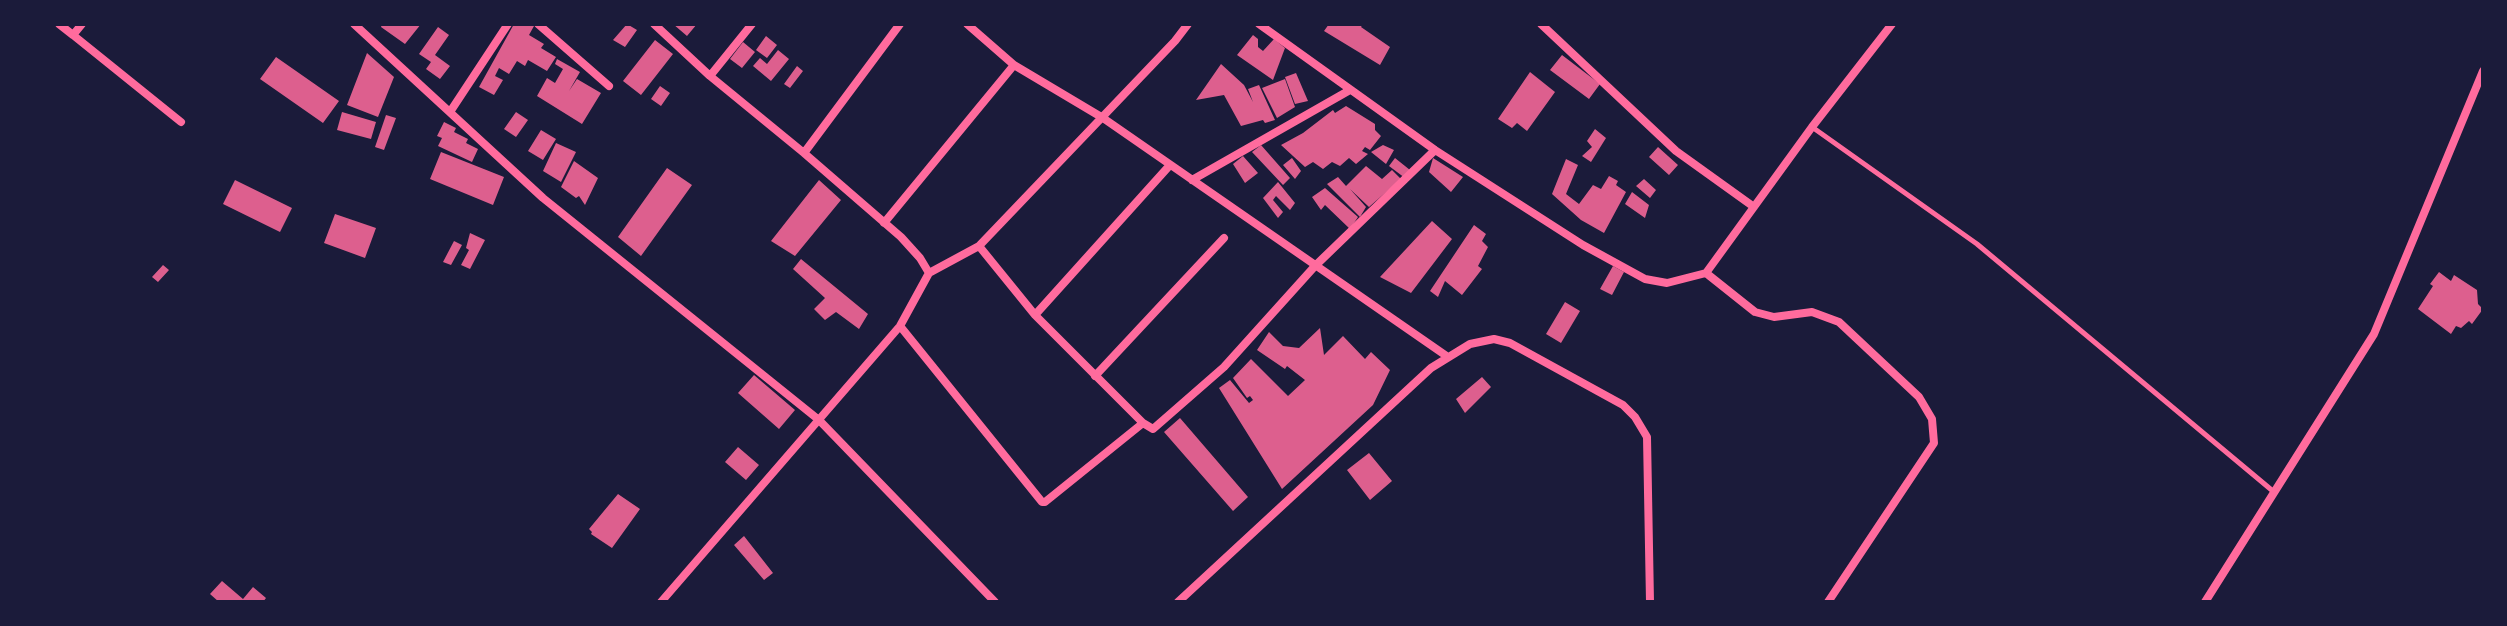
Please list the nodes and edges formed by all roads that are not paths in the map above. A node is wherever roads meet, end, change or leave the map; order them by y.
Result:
1 (59, 24) edge
2 (82, 24) edge
3 (354, 24) edge
4 (508, 24) edge
5 (538, 24) edge
6 (654, 24) edge
7 (752, 24) edge
8 (900, 24) edge
9 (967, 24) edge
10 (1188, 24) edge
11 (1259, 24) edge
12 (1541, 24) edge
13 (1892, 24) edge
14 (73, 35) junction
15 (1014, 65) junction
16 (2483, 71) edge
17 (710, 76) junction
18 (609, 86) dead end
19 (1350, 90) junction
20 (450, 112) junction
21 (1103, 118) junction
22 (181, 122) dead end
23 (1812, 127) junction
24 (1435, 150) junction
25 (804, 153) junction
26 (1170, 165) junction
27 (1192, 180) junction
28 (1754, 207) junction
29 (884, 223) junction
30 (1224, 238) dead end
31 (979, 246) junction
32 (1315, 266) junction
33 (929, 273) junction
34 (1706, 273) junction
35 (1035, 315) junction
36 (900, 326) junction
37 (1448, 357) junction
38 (1095, 376) junction
39 (819, 420) junction
40 (1143, 423) junction
41 (2274, 492) junction
42 (661, 602) edge
43 (995, 602) edge
44 (1178, 602) edge
45 (1650, 602) edge
46 (1828, 602) edge
47 (2205, 602) edge

1 - 14 street
2 - 14 street
3 - 20 street
4 - 20 street
5 - 18 street
6 - 17 street
7 - 17 street
8 - 25 street
9 - 15 street
10 - 21 street
11 - 19 street
12 - 28 street
13 - 23 street
14 - 22 street
15 - 21 street
15 - 29 street
16 - 41 street
17 - 25 street
19 - 24 street
19 - 27 street
20 - 39 street
21 - 26 street
21 - 31 street
23 - 28 street
23 - 41 lane
24 - 32 street
24 - 34 street
25 - 29 street
26 - 27 street
26 - 35 street
27 - 32 street
28 - 34 street
29 - 33 street
30 - 38 street
31 - 33 street
31 - 35 street
32 - 37 street
32 - 40 street
33 - 36 street
34 - 46 street
35 - 38 street
36 - 39 street
36 - 40 street
37 - 44 street
37 - 45 street
38 - 40 street
39 - 42 street
39 - 43 street
41 - 47 street

